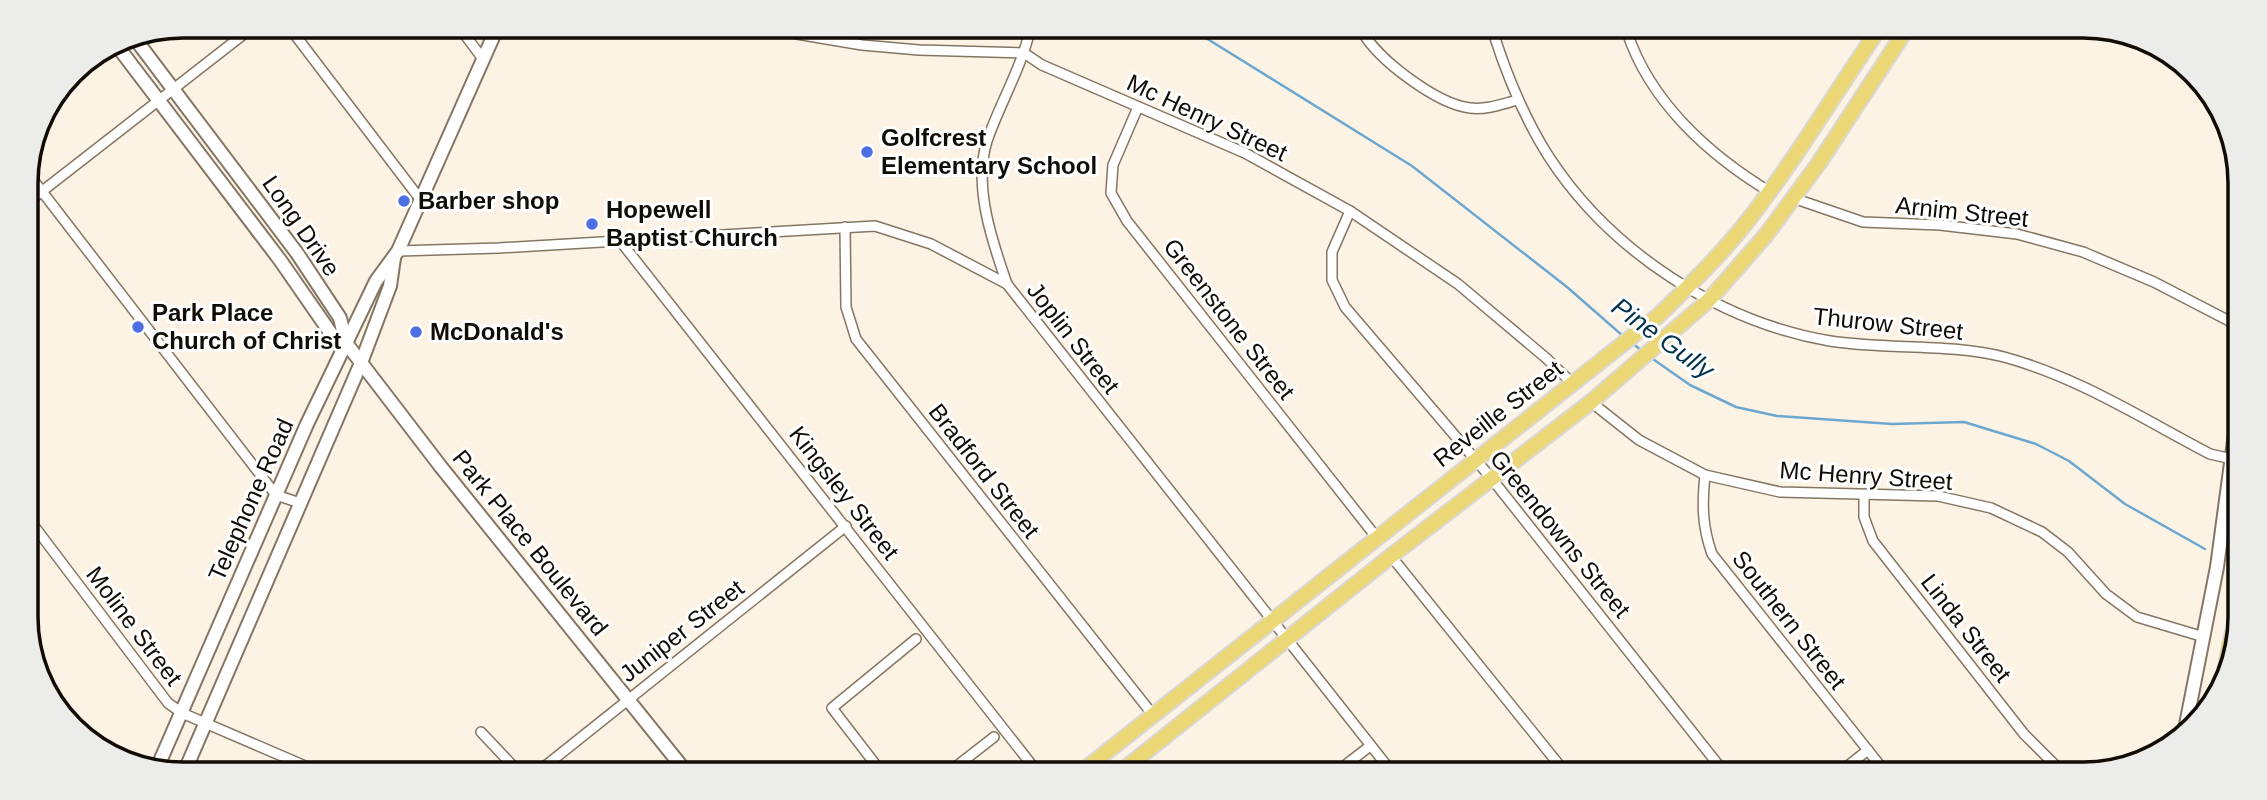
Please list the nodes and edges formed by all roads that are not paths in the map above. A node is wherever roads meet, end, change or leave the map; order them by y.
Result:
1 (1367, 38) edge
2 (1495, 38) edge
3 (1630, 38) edge
4 (1873, 38) edge
5 (1901, 38) edge
6 (238, 39) edge
7 (298, 39) edge
8 (468, 39) edge
9 (492, 39) edge
10 (828, 39) edge
11 (1028, 39) edge
12 (140, 45) edge
13 (122, 53) edge
14 (1024, 53) junction
15 (483, 59) junction
16 (1841, 85) junction
17 (173, 89) junction
18 (1864, 93) junction
19 (1518, 100) junction
20 (159, 101) junction
21 (1138, 107) junction
22 (39, 188) edge
23 (42, 192) junction
24 (1770, 192) junction
25 (39, 194) edge
26 (1793, 198) junction
27 (420, 199) junction
28 (264, 208) junction
29 (1350, 211) junction
30 (248, 219) junction
31 (845, 228) junction
32 (621, 242) junction
33 (396, 254) junction
34 (1007, 284) junction
35 (1688, 287) junction
36 (1710, 299) junction
37 (2228, 320) edge
38 (346, 343) junction
39 (361, 363) junction
40 (1573, 384) junction
41 (1591, 402) junction
42 (2228, 458) edge
43 (1476, 460) junction
44 (1705, 475) junction
45 (1492, 479) junction
46 (2228, 488) edge
47 (276, 495) junction
48 (1864, 495) junction
49 (300, 503) junction
50 (846, 526) junction
51 (38, 530) edge
52 (1377, 538) junction
53 (1391, 556) junction
54 (231, 597) junction
55 (255, 607) junction
56 (1271, 622) junction
57 (2204, 638) junction
58 (916, 639) dead end
59 (1286, 639) junction
60 (628, 698) junction
61 (182, 712) junction
62 (1153, 715) junction
63 (2188, 717) edge
64 (206, 722) junction
65 (481, 732) dead end
66 (994, 737) dead end
67 (1370, 746) junction
68 (1868, 750) junction
69 (161, 759) edge
70 (1350, 761) edge
71 (1383, 761) edge
72 (1556, 761) edge
73 (1715, 761) edge
74 (1854, 761) edge
75 (1877, 761) edge
76 (2051, 761) edge
77 (189, 762) edge
78 (296, 762) edge
79 (509, 762) edge
80 (550, 762) edge
81 (678, 762) edge
82 (875, 762) edge
83 (962, 762) edge
84 (1029, 762) edge
85 (1094, 762) edge
86 (1132, 762) edge

1 - 19 street
2 - 19 street, Thurow Street
3 - 24 street
4 - 16 main road, Reveille Street
5 - 18 main road, Reveille Street
6 - 17 street
7 - 27 street
8 - 15 street
9 - 15 main road, Telephone Road
10 - 14 street, Mc Henry Street
11 - 14 street
12 - 17 main road, Long Drive
13 - 20 main road, Long Drive
14 - 21 street, Mc Henry Street
14 - 34 street
15 - 27 main road, Telephone Road
16 - 18 main road
16 - 24 main road, Reveille Street
17 - 20 street
17 - 28 main road, Long Drive
18 - 26 main road, Reveille Street
19 - 35 street, Thurow Street
20 - 23 street
20 - 30 main road, Long Drive
21 - 29 street, Mc Henry Street
21 - 52 street, Greenstone Street
22 - 23 street
23 - 25 street
23 - 47 street
24 - 35 main road, Reveille Street
26 - 36 main road, Reveille Street
26 - 37 street, Arnim Street
27 - 33 main road, Telephone Road
28 - 30 main road
28 - 38 main road, Long Drive
29 - 40 street, Mc Henry Street
29 - 43 street, Greendowns Street
30 - 38 main road, Long Drive
31 - 32 street, Joplin Street
31 - 34 street, Joplin Street
31 - 62 street, Bradford Street
32 - 33 street, Joplin Street
32 - 50 street, Kingsley Street
33 - 38 main road, Telephone Road
33 - 39 main road, Telephone Road
34 - 56 street, Joplin Street
35 - 36 street, Thurow Street
35 - 40 main road, Reveille Street
36 - 41 main road, Reveille Street
36 - 42 street, Thurow Street
38 - 39 main road, Park Place Boulevard
38 - 47 main road, Telephone Road
39 - 49 main road, Telephone Road
39 - 60 main road, Park Place Boulevard
40 - 43 main road, Reveille Street
41 - 44 street, Mc Henry Street
41 - 45 main road, Reveille Street
43 - 45 street, Greendowns Street
43 - 52 main road, Reveille Street
44 - 48 street, Mc Henry Street
44 - 68 street, Southern Street
45 - 53 main road, Reveille Street
45 - 73 street, Greendowns Street
46 - 57 main road
47 - 49 street
47 - 54 main road, Telephone Road
48 - 57 street, Mc Henry Street
48 - 76 street, Linda Street
49 - 55 main road, Telephone Road
50 - 60 street, Juniper Street
50 - 84 street, Kingsley Street
51 - 61 street, Moline Street
52 - 56 main road, Reveille Street
53 - 59 main road, Reveille Street
53 - 72 street
54 - 55 main road
54 - 61 main road, Telephone Road
55 - 64 main road, Telephone Road
56 - 59 street, Joplin Street
56 - 62 main road, Reveille Street
57 - 63 main road
58 - 82 street
59 - 67 street, Joplin Street
59 - 86 main road, Reveille Street
60 - 80 street, Juniper Street
60 - 81 main road, Park Place Boulevard
61 - 64 street, Moline Street
61 - 69 main road, Telephone Road
62 - 85 main road, Reveille Street
64 - 77 main road, Telephone Road
64 - 78 street, Moline Street
65 - 79 street
66 - 83 street
67 - 70 street
67 - 71 street, Joplin Street
68 - 74 street
68 - 75 street, Southern Street

